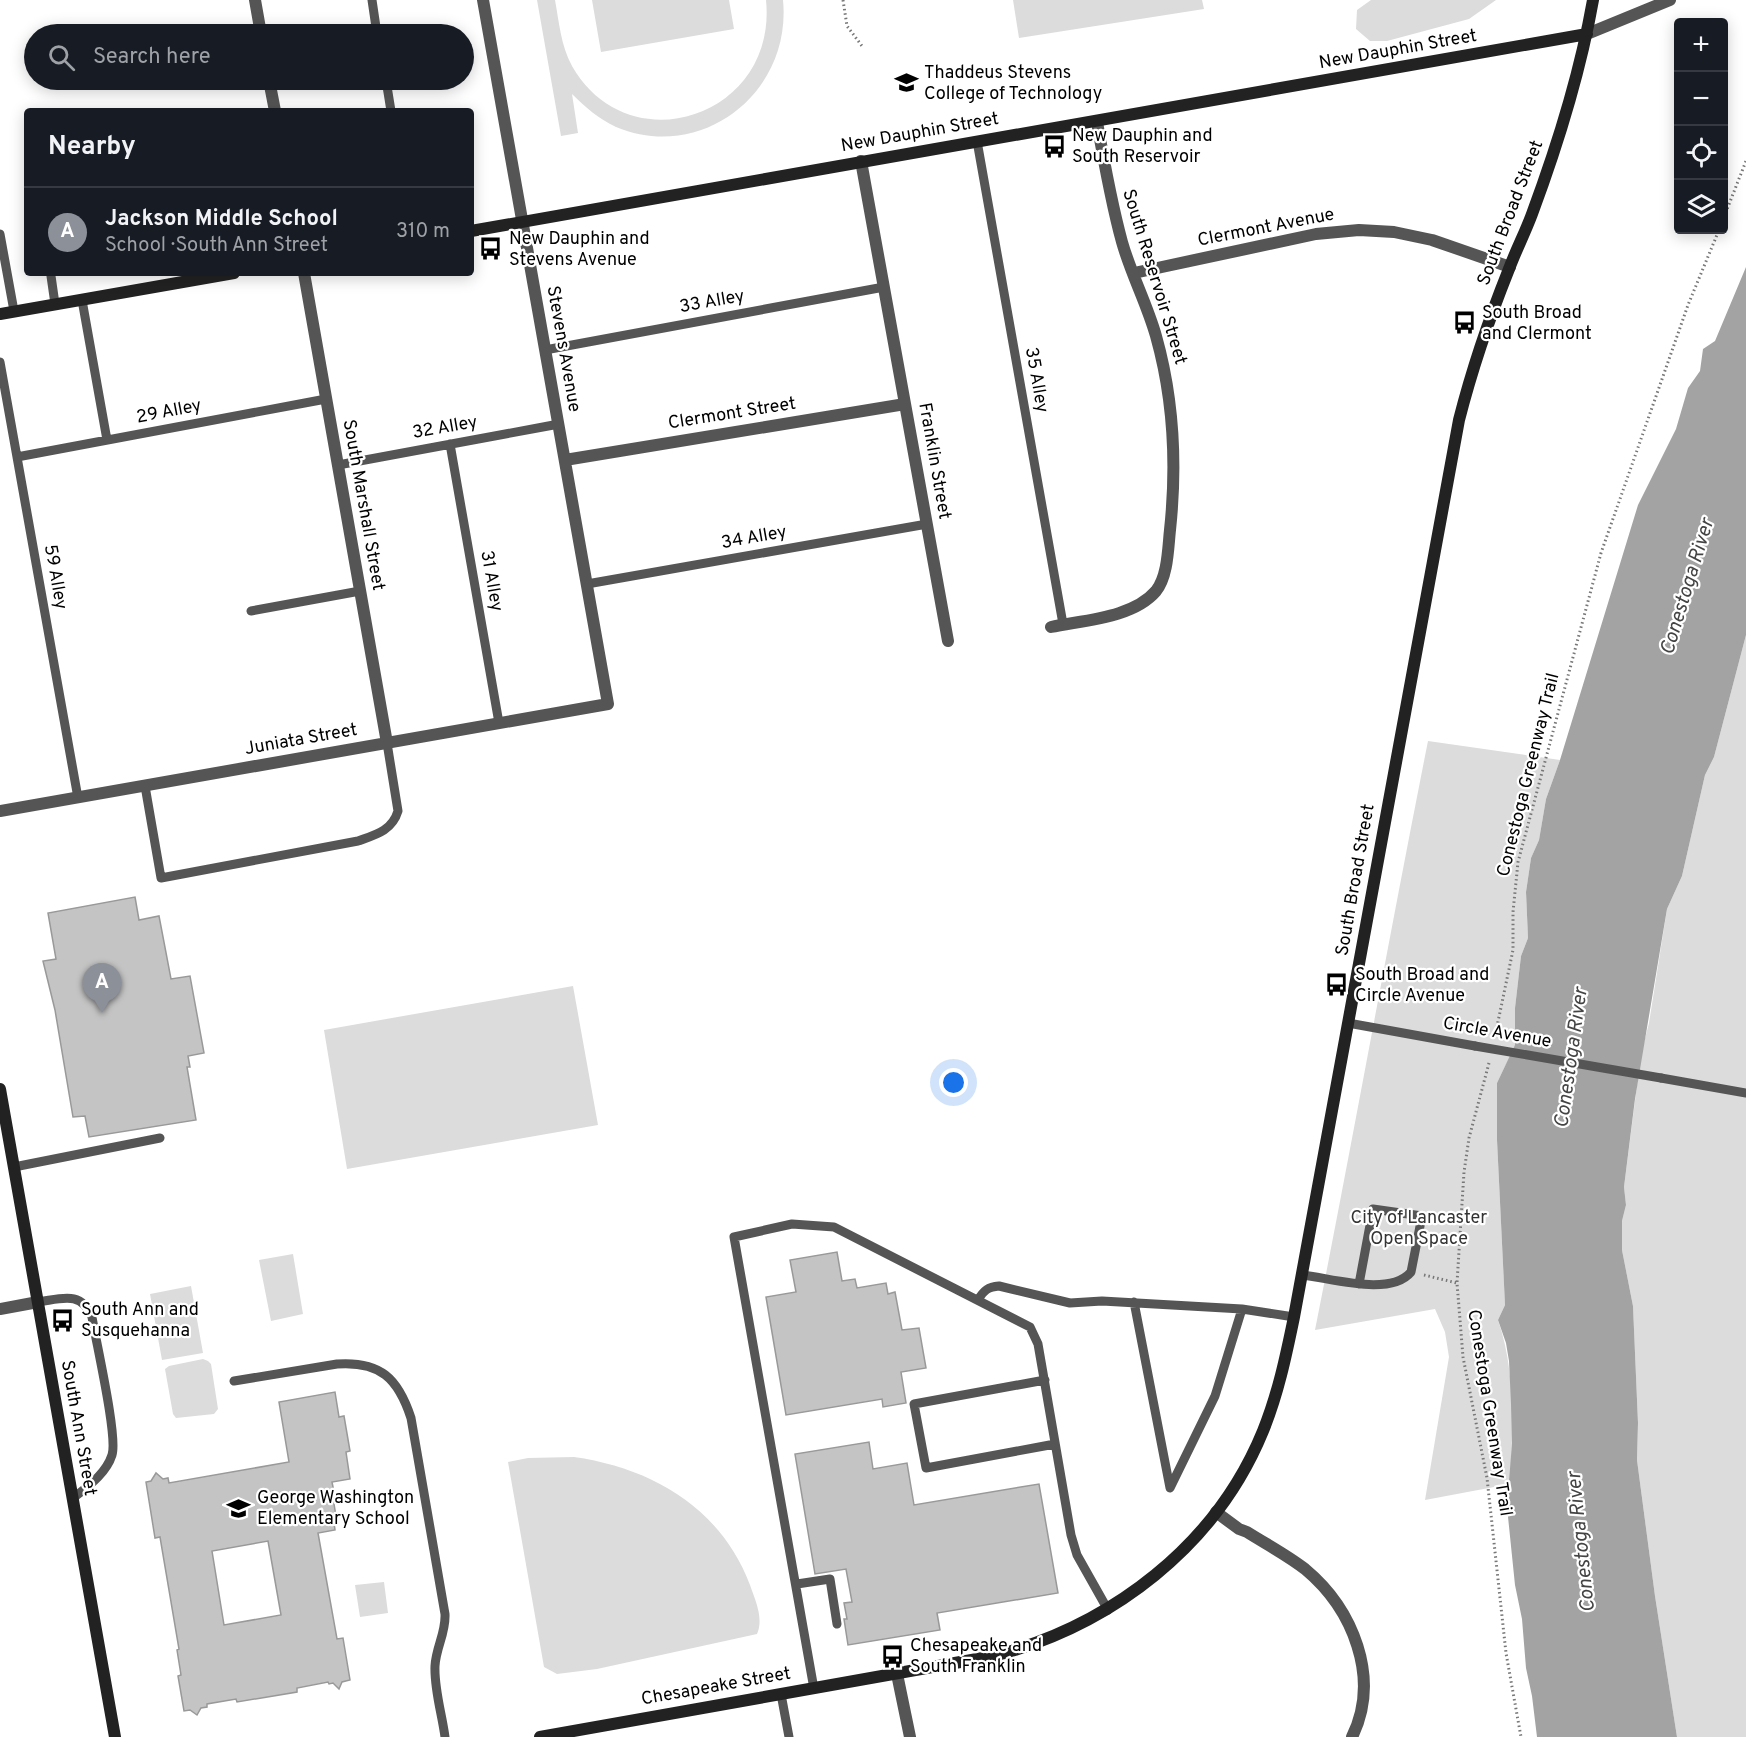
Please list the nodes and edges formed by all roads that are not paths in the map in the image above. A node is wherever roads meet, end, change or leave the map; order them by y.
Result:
1 (255, 0) edge
2 (372, 0) edge
3 (483, 0) edge
4 (1593, 0) edge
5 (1670, 0) edge
6 (259, 24) edge
7 (376, 24) edge
8 (1587, 34) junction
9 (271, 90) edge
10 (388, 90) edge
11 (274, 108) edge
12 (391, 108) edge
13 (1097, 122) junction
14 (977, 141) junction
15 (861, 161) junction
16 (522, 222) junction
17 (474, 230) edge
18 (0, 234) edge
19 (1510, 267) junction
20 (1134, 273) junction
21 (51, 276) dead end
22 (217, 276) edge
23 (305, 276) edge
24 (884, 287) junction
25 (82, 300) junction
26 (55, 304) junction
27 (14, 312) junction
28 (0, 314) edge
29 (545, 350) junction
30 (0, 362) edge
31 (326, 399) junction
32 (905, 404) junction
33 (559, 424) junction
34 (107, 440) junction
35 (450, 444) junction
36 (17, 457) junction
37 (565, 460) junction
38 (338, 465) junction
39 (927, 524) junction
40 (587, 584) junction
41 (360, 591) junction
42 (251, 611) dead end
43 (1057, 626) joint
44 (948, 641) dead end
45 (608, 704) joint
46 (499, 723) junction
47 (387, 743) junction
48 (145, 786) junction
49 (78, 798) junction
50 (0, 811) edge
51 (1348, 1023) junction
52 (0, 1089) edge
53 (1746, 1093) edge
54 (160, 1138) dead end
55 (14, 1167) junction
56 (1302, 1275) junction
57 (1359, 1284) junction
58 (978, 1300) junction
59 (38, 1302) junction
60 (1134, 1302) junction
61 (0, 1309) edge
62 (1242, 1309) junction
63 (1294, 1317) junction
64 (1044, 1380) junction
65 (234, 1381) dead end
66 (1055, 1444) junction
67 (72, 1499) junction
68 (1216, 1512) junction
69 (797, 1584) junction
70 (1108, 1610) junction
71 (837, 1624) dead end
72 (897, 1674) junction
73 (814, 1689) junction
74 (781, 1694) junction
75 (565, 1735) edge
76 (115, 1737) edge
77 (445, 1737) edge
78 (540, 1737) edge
79 (789, 1737) edge
80 (910, 1737) edge
81 (1352, 1737) edge

1 - 6 street
2 - 7 lane
3 - 16 street, Stevens Avenue
4 - 8 main road, South Broad Street
5 - 8 street
8 - 13 main road, New Dauphin Street
8 - 19 main road, South Broad Street
9 - 11 street
10 - 12 lane
13 - 14 main road, New Dauphin Street
13 - 20 street, South Reservoir Street
14 - 15 main road, New Dauphin Street
14 - 43 lane, 35 Alley
15 - 16 main road, New Dauphin Street
15 - 24 street, Franklin Street
16 - 17 main road, New Dauphin Street
16 - 29 street, Stevens Avenue
18 - 27 lane
19 - 20 street, Clermont Avenue
19 - 51 main road, South Broad Street
20 - 43 street, South Reservoir Street
21 - 26 lane
22 - 25 main road
23 - 31 street, South Marshall Street
24 - 29 lane, 33 Alley
24 - 32 street, Franklin Street
25 - 26 main road
25 - 34 lane
26 - 27 main road
27 - 28 main road
29 - 33 street, Stevens Avenue
30 - 36 lane, 59 Alley
31 - 34 lane, 29 Alley
31 - 38 street, South Marshall Street
32 - 37 street, Clermont Street
32 - 39 street, Franklin Street
33 - 35 lane, 32 Alley
33 - 37 street, Stevens Avenue
34 - 36 lane, 29 Alley
35 - 38 lane, 32 Alley
35 - 46 lane, 31 Alley
36 - 49 lane, 59 Alley
37 - 40 street, Stevens Avenue
38 - 41 street, South Marshall Street
39 - 40 lane, 34 Alley
39 - 44 street, Franklin Street
40 - 45 street, Stevens Avenue
41 - 42 lane
41 - 47 street, South Marshall Street
45 - 46 street, Juniata Street
46 - 47 street, Juniata Street
47 - 48 street, Juniata Street
47 - 48 lane
48 - 49 street, Juniata Street
49 - 50 street, Juniata Street
51 - 53 lane, Circle Avenue, bridge
51 - 56 main road, South Broad Street
52 - 55 main road, South Ann Street
54 - 55 lane
55 - 59 main road, South Ann Street
56 - 57 lane
56 - 63 main road, South Broad Street
57 - 57 lane
58 - 60 lane
58 - 64 lane
58 - 69 lane
59 - 61 street
59 - 67 main road, South Ann Street
59 - 67 lane
60 - 62 lane
60 - 62 lane
62 - 63 lane
63 - 68 main road, South Broad Street
64 - 66 lane
64 - 66 lane
65 - 77 lane
66 - 70 lane
67 - 76 main road, South Ann Street
68 - 70 main road, South Broad Street
68 - 81 street
69 - 71 lane
69 - 73 lane
70 - 72 main road, South Broad Street
72 - 73 main road, Chesapeake Street
72 - 80 street
73 - 74 main road, Chesapeake Street
74 - 75 main road, Chesapeake Street
74 - 79 lane
75 - 78 main road, Chesapeake Street

